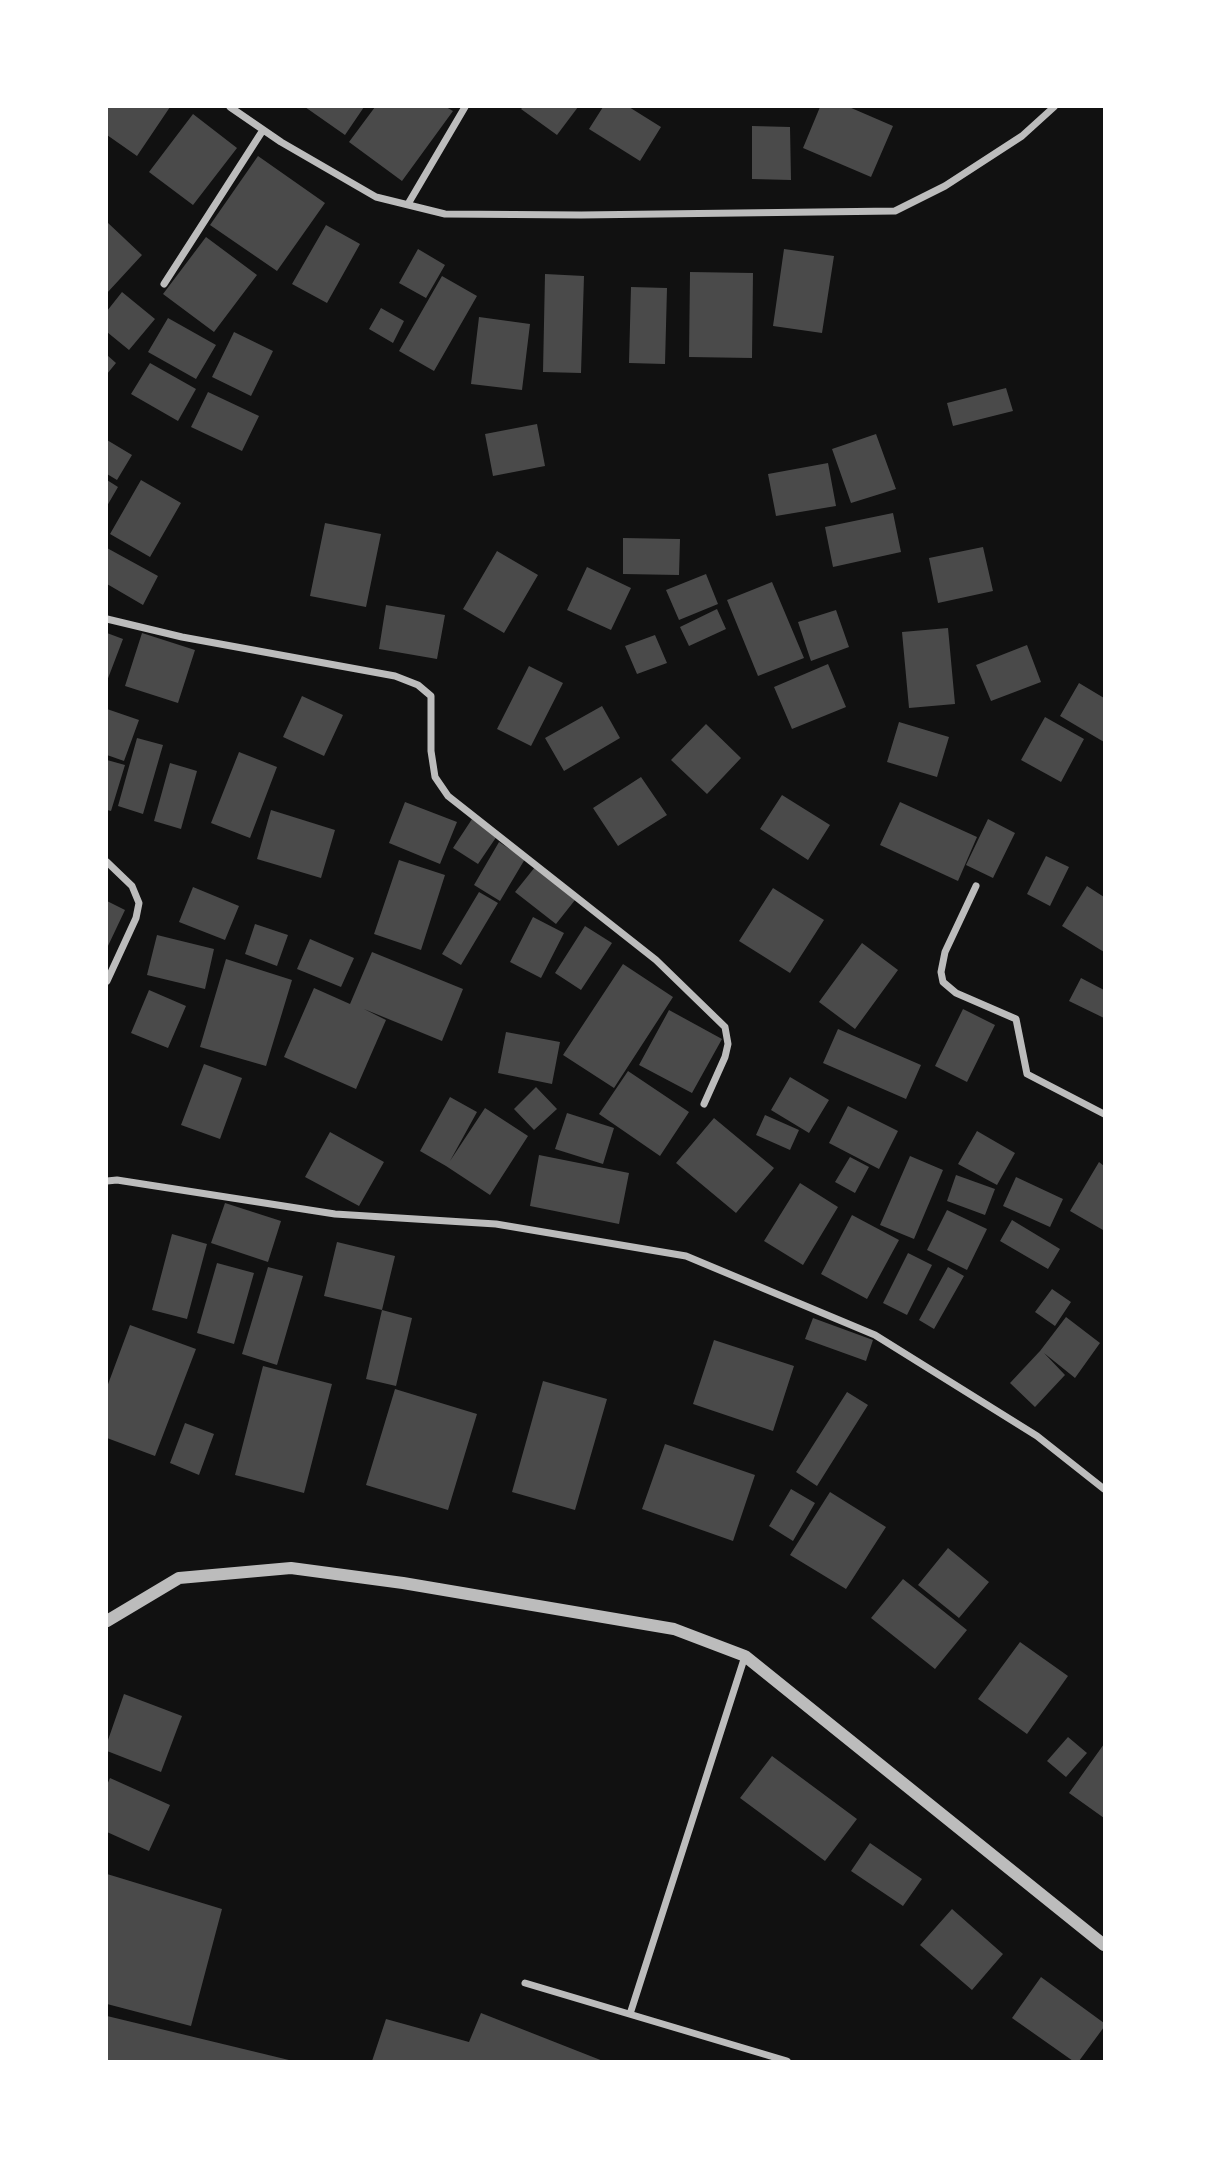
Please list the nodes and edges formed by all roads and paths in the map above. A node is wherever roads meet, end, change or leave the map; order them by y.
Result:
1 (230, 107) edge
2 (465, 107) edge
3 (1054, 107) edge
4 (263, 130) junction
5 (408, 204) junction
6 (164, 284) dead end
7 (107, 619) edge
8 (107, 862) edge
9 (976, 886) dead end
10 (107, 981) edge
11 (704, 1104) dead end
12 (1104, 1114) edge
13 (107, 1181) edge
14 (1104, 1489) edge
15 (107, 1621) edge
16 (745, 1656) junction
17 (1104, 1945) edge
18 (525, 1983) dead end
19 (630, 2014) junction
20 (787, 2061) edge

1 - 4 street
2 - 5 street
3 - 5 street
4 - 5 street
4 - 6 street
7 - 11 street
8 - 10 street
9 - 12 street
13 - 14 street
15 - 16 street
16 - 17 street
16 - 19 street
18 - 19 street
19 - 20 street

